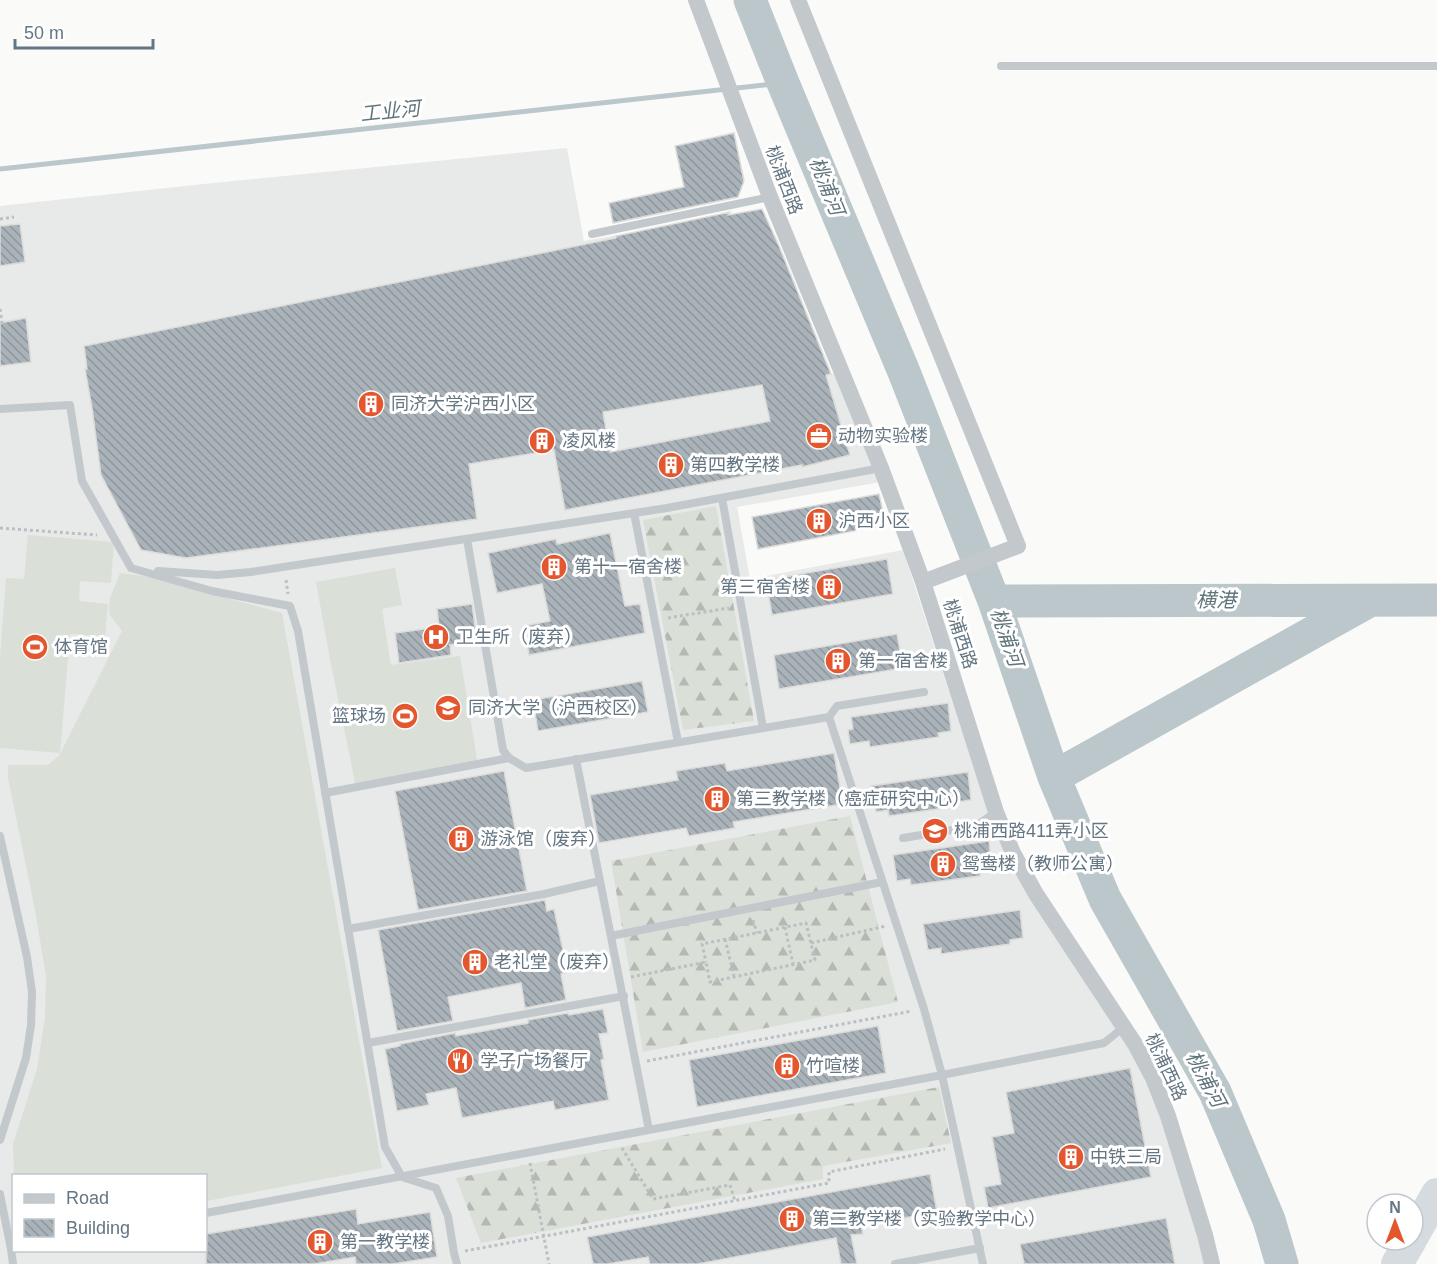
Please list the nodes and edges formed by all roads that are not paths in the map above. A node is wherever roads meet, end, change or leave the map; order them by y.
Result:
1 (696, 0) edge
2 (798, 0) edge
3 (1001, 66) dead end
4 (1437, 66) edge
5 (770, 197) junction
6 (592, 234) dead end
7 (0, 409) edge
8 (880, 468) junction
9 (722, 498) junction
10 (634, 513) junction
11 (467, 538) junction
12 (131, 568) junction
13 (923, 582) junction
14 (924, 692) dead end
15 (829, 717) junction
16 (763, 728) junction
17 (678, 742) junction
18 (509, 758) junction
19 (576, 759) junction
20 (325, 793) junction
21 (996, 812) junction
22 (0, 836) edge
23 (903, 838) dead end
24 (600, 881) junction
25 (882, 882) junction
26 (348, 929) junction
27 (611, 936) junction
28 (624, 996) junction
29 (1119, 1031) dead end
30 (368, 1043) junction
31 (942, 1075) junction
32 (649, 1130) junction
33 (0, 1140) edge
34 (402, 1177) junction
35 (0, 1194) edge
36 (1437, 1194) edge
37 (207, 1213) edge
38 (1425, 1215) edge
39 (980, 1248) junction
40 (12, 1249) edge
41 (457, 1264) edge
42 (896, 1264) edge
43 (983, 1264) edge
44 (1212, 1264) edge

1 - 5 street, 桃浦西路
2 - 13 street
3 - 4 lane
5 - 6 lane
5 - 8 street, 桃浦西路
7 - 12 lane
8 - 9 lane
8 - 13 street, 桃浦西路
9 - 10 lane
9 - 16 lane
10 - 11 lane
10 - 17 lane
11 - 12 lane
11 - 18 lane
12 - 20 lane
13 - 21 street, 桃浦西路
14 - 15 lane
15 - 16 lane
15 - 25 lane
16 - 17 lane
17 - 19 lane
18 - 19 lane
18 - 20 lane
19 - 24 lane
20 - 26 lane
21 - 23 lane
21 - 44 street, 桃浦西路
22 - 33 lane
24 - 26 lane
24 - 27 lane
25 - 27 lane
25 - 31 lane
26 - 30 lane
27 - 28 lane
28 - 30 lane
28 - 32 lane
29 - 31 lane
30 - 34 lane
31 - 32 lane
31 - 39 lane
32 - 34 lane
34 - 37 lane
34 - 41 lane
35 - 40 lane
36 - 38 highway
39 - 42 lane
39 - 43 lane

